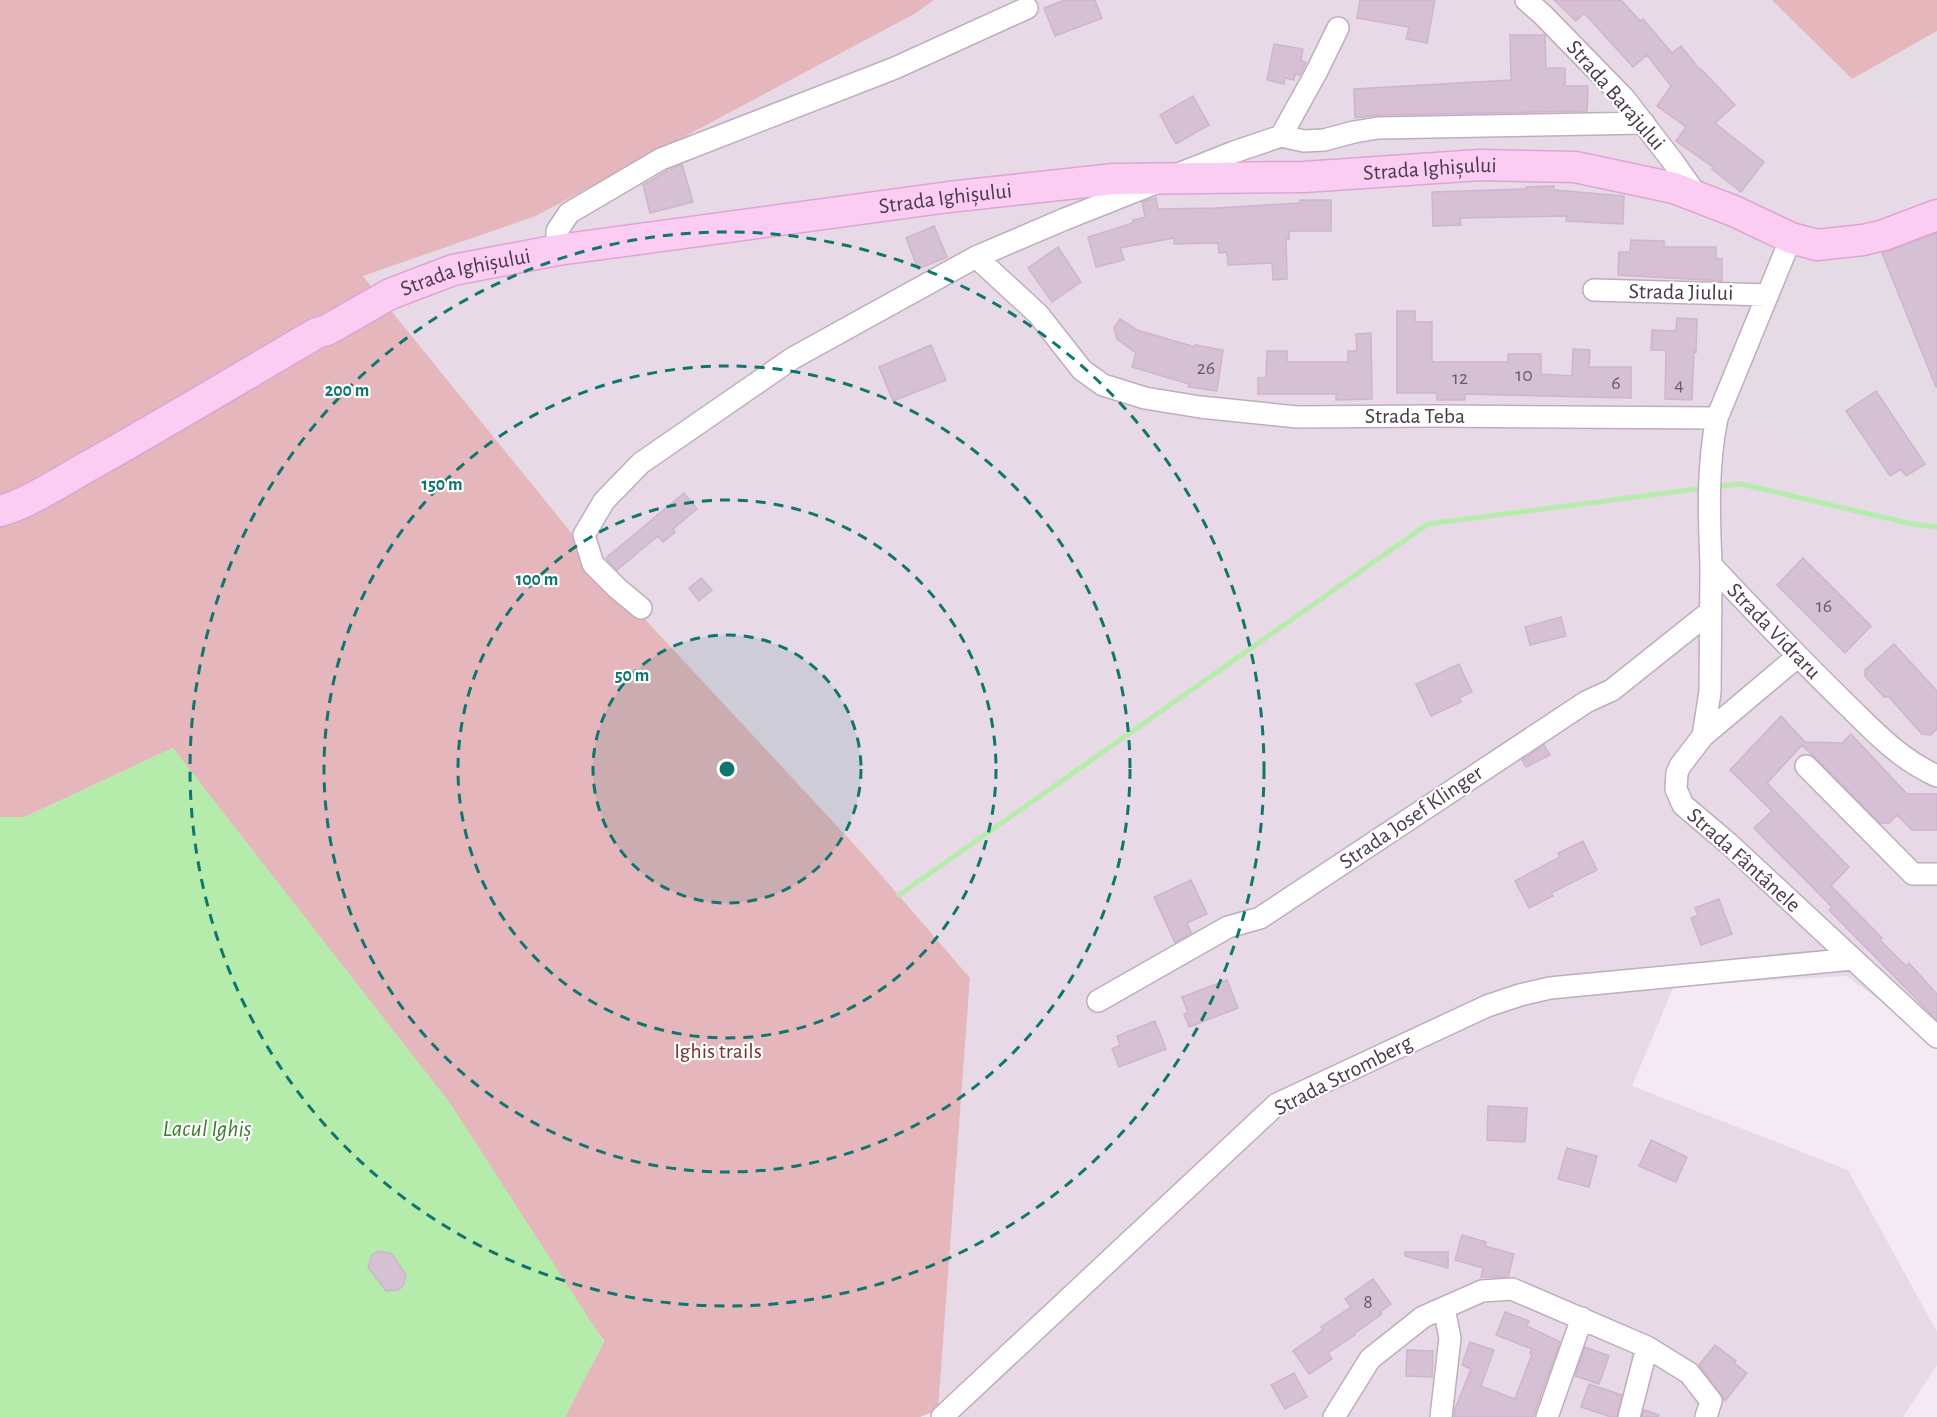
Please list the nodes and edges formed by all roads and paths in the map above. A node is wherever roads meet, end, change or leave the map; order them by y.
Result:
1 (1526, 0) edge
2 (1027, 8) dead end
3 (1338, 28) dead end
4 (1644, 123) junction
5 (1281, 136) junction
6 (1168, 179) junction
7 (1698, 197) junction
8 (1937, 215) edge
9 (1791, 238) junction
10 (558, 250) junction
11 (976, 257) junction
12 (1594, 290) dead end
13 (1768, 294) junction
14 (1715, 427) junction
15 (0, 511) edge
16 (1711, 565) junction
17 (641, 608) dead end
18 (1711, 611) junction
19 (1797, 657) junction
20 (1703, 736) junction
21 (1806, 766) dead end
22 (1937, 776) edge
23 (1937, 874) edge
24 (1853, 959) junction
25 (1098, 1001) dead end
26 (1937, 1037) edge
27 (1444, 1308) junction
28 (1582, 1318) junction
29 (1647, 1347) junction
30 (942, 1417) edge
31 (1334, 1417) edge
32 (1441, 1417) edge
33 (1547, 1417) edge
34 (1629, 1417) edge
35 (1706, 1417) edge

1 - 4 street, Strada Barajului
2 - 10 street
3 - 5 street
4 - 5 street
4 - 7 street, Strada Barajului
5 - 6 street
6 - 7 street, Strada Ighișului
6 - 10 street, Strada Ighișului
6 - 11 street
7 - 9 street, Strada Ighișului
8 - 9 street, Strada Ighișului
9 - 13 street
10 - 15 street, Strada Ighișului
11 - 14 street, Strada Teba
11 - 17 street
12 - 13 street, Strada Jiului
13 - 14 street
14 - 16 street, Strada Vidraru
16 - 18 street, Strada Fântânele
16 - 19 street, Strada Vidraru
18 - 20 street, Strada Fântânele
18 - 25 street, Strada Josef Klinger
19 - 20 street
19 - 22 street, Strada Vidraru
20 - 24 street, Strada Fântânele
21 - 23 street
24 - 26 street, Strada Fântânele
24 - 30 street, Strada Stromberg
27 - 28 street
27 - 31 street
27 - 32 street
28 - 29 street
28 - 33 street
29 - 34 street
29 - 35 street

